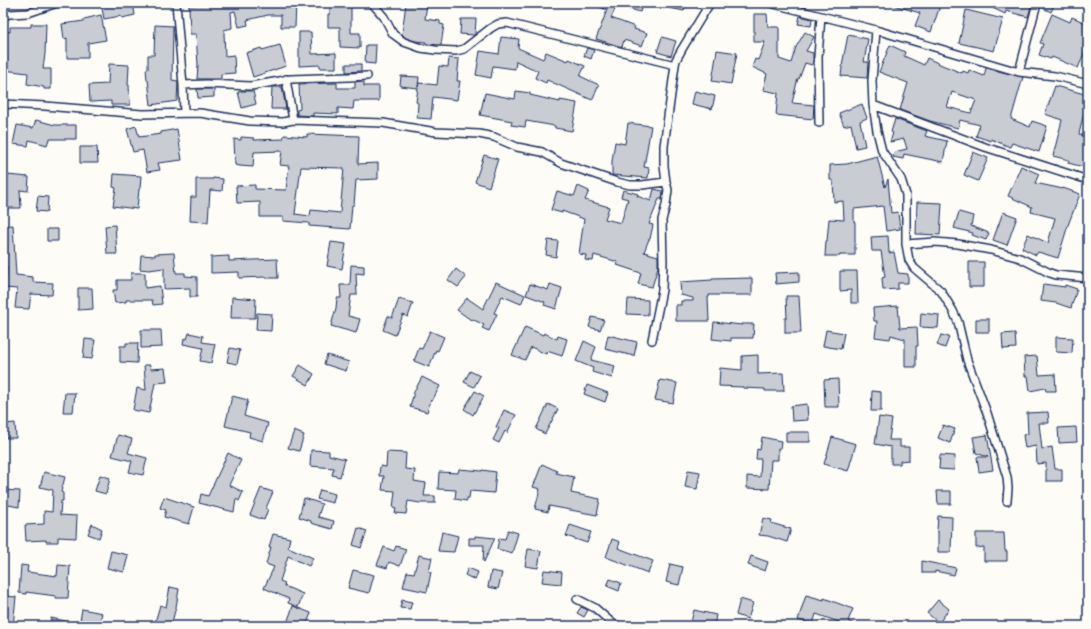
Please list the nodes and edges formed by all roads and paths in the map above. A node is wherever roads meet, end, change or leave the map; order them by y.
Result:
1 (57, 3) edge
2 (176, 3) edge
3 (372, 3) edge
4 (699, 3) edge
5 (770, 3) edge
6 (1037, 3) edge
7 (708, 5) edge
8 (3, 16) edge
9 (821, 16) junction
10 (876, 30) junction
11 (675, 65) junction
12 (1019, 72) junction
13 (367, 76) dead end
14 (286, 79) junction
15 (1088, 84) edge
16 (183, 85) junction
17 (3, 104) edge
18 (873, 105) junction
19 (184, 113) junction
20 (293, 120) junction
21 (819, 123) dead end
22 (1088, 180) edge
23 (666, 182) junction
24 (906, 244) junction
25 (1088, 278) edge
26 (652, 340) dead end
27 (1007, 501) dead end
28 (577, 599) dead end
29 (619, 626) edge

1 - 8 street
2 - 16 street
3 - 11 street
4 - 7 street
5 - 9 street
6 - 12 street
7 - 11 street
9 - 10 street
9 - 21 street
10 - 12 street
10 - 18 street
11 - 23 street
12 - 15 street
13 - 14 street
14 - 16 street
14 - 20 street
16 - 19 street
17 - 19 street
18 - 22 street
18 - 24 street
19 - 20 street
20 - 23 street
23 - 26 street
24 - 25 street
24 - 27 street
28 - 29 street

